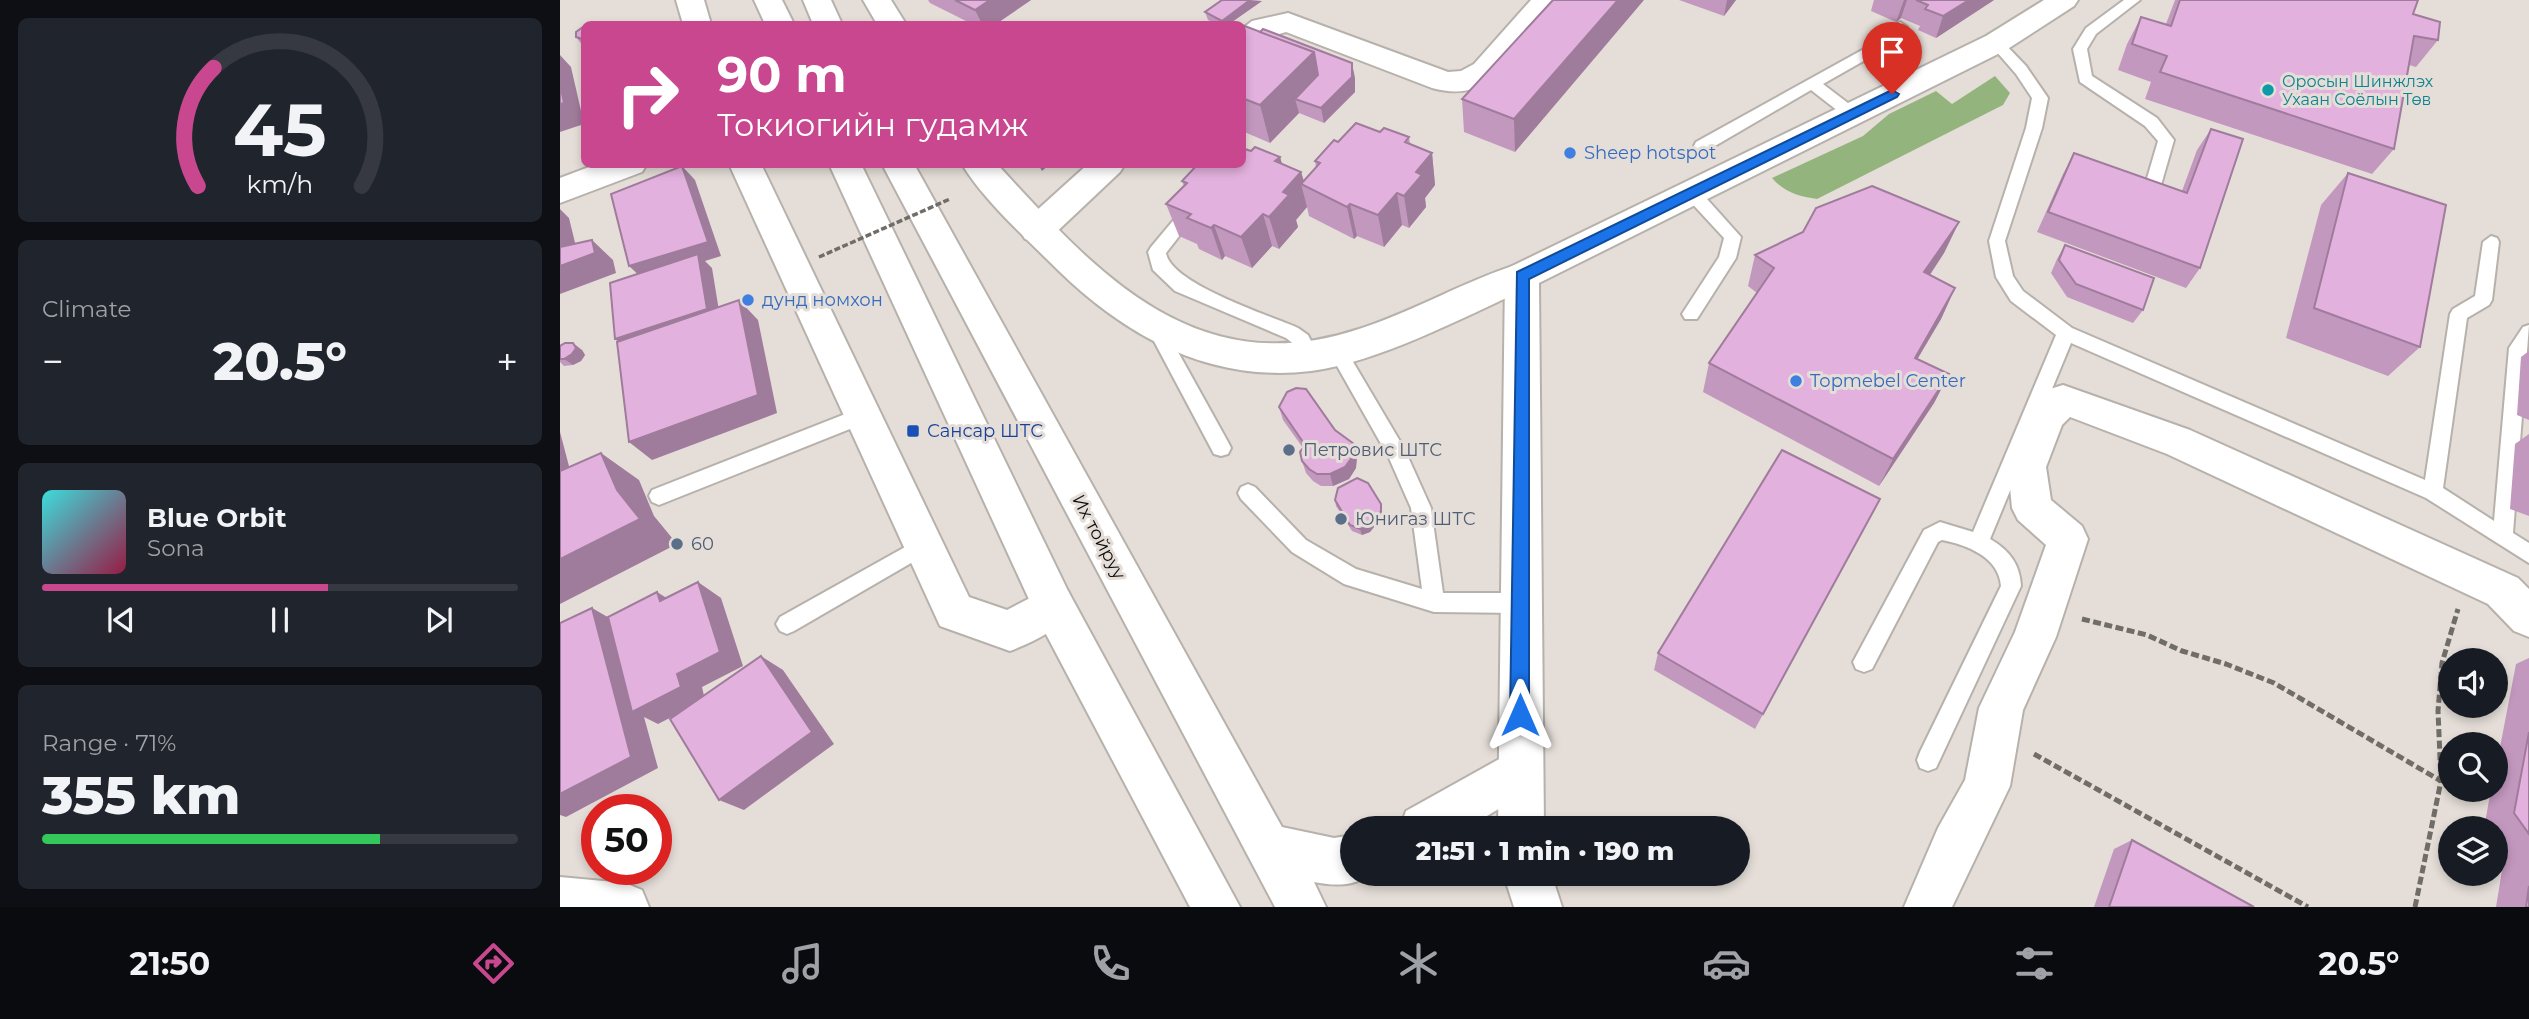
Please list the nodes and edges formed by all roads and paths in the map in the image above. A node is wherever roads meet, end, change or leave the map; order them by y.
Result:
1 (690, 0) edge
2 (768, 0) edge
3 (817, 0) edge
4 (877, 0) edge
5 (1547, 0) edge
6 (2064, 0) edge
7 (2133, 0) edge
8 (696, 21) edge
9 (778, 21) edge
10 (826, 21) edge
11 (889, 21) edge
12 (1900, 27) dead end
13 (1246, 41) edge
14 (1996, 43) junction
15 (1812, 83) junction
16 (1852, 114) junction
17 (1702, 145) dead end
18 (620, 168) edge
19 (748, 168) edge
20 (847, 168) edge
21 (900, 168) edge
22 (982, 168) edge
23 (1105, 168) edge
24 (560, 191) edge
25 (2151, 192) edge
26 (1692, 193) junction
27 (1205, 194) edge
28 (950, 199) dead end
29 (1037, 230) junction
30 (2491, 242) dead end
31 (819, 257) dead end
32 (1522, 276) junction
33 (1691, 314) dead end
34 (1156, 328) junction
35 (2529, 332) edge
36 (2066, 333) junction
37 (1324, 353) junction
38 (863, 415) junction
39 (1221, 448) dead end
40 (2433, 492) junction
41 (1248, 493) dead end
42 (659, 496) dead end
43 (2503, 537) junction
44 (1979, 542) junction
45 (923, 545) junction
46 (2529, 554) edge
47 (2466, 574) junction
48 (1434, 602) junction
49 (1520, 603) junction
50 (1053, 605) junction
51 (2044, 610) junction
52 (2529, 617) edge
53 (787, 624) dead end
54 (1864, 662) dead end
55 (2439, 732) edge
56 (1996, 734) junction
57 (1928, 760) dead end
58 (1519, 771) junction
59 (2438, 779) edge
60 (2438, 796) edge
61 (1443, 816) edge
62 (1521, 816) edge
63 (1267, 848) junction
64 (1340, 861) edge
65 (1522, 886) edge
66 (1531, 886) edge
67 (1543, 886) edge
68 (560, 901) edge
69 (625, 907) edge
70 (1216, 907) edge
71 (1302, 907) edge
72 (1521, 907) edge
73 (1538, 907) edge
74 (1557, 907) edge
75 (1928, 907) edge
76 (2308, 907) edge
77 (2415, 907) edge

1 - 8 main road
2 - 9 main road
3 - 10 main road
4 - 11 main road
5 - 13 main road
6 - 14 main road
7 - 25 lane
12 - 15 lane
14 - 16 main road
14 - 36 lane
15 - 16 lane
15 - 17 lane
16 - 26 main road
18 - 24 main road
19 - 38 main road
20 - 50 main road
21 - 63 main road, Их тойруу
22 - 29 main road
23 - 29 main road
26 - 32 main road
26 - 33 lane
27 - 37 lane
28 - 31 path, bridge
29 - 34 main road
30 - 40 lane
32 - 37 main road
32 - 49 main road
34 - 37 main road
34 - 39 lane
35 - 43 lane
36 - 40 lane
36 - 44 lane
37 - 48 lane
38 - 42 lane
38 - 45 main road
40 - 43 lane
41 - 48 lane
43 - 46 lane
44 - 54 lane
44 - 57 lane
45 - 50 main road
45 - 53 lane
47 - 51 main road
47 - 52 main road
47 - 55 path
48 - 49 lane
49 - 58 main road
50 - 70 main road
51 - 56 main road
51 - 59 path
56 - 75 main road
56 - 76 path
58 - 61 main road
58 - 62 main road
60 - 77 path
63 - 64 main road
63 - 71 main road, Их тойруу
65 - 72 main road
66 - 73 main road
67 - 74 lane
68 - 69 main road

